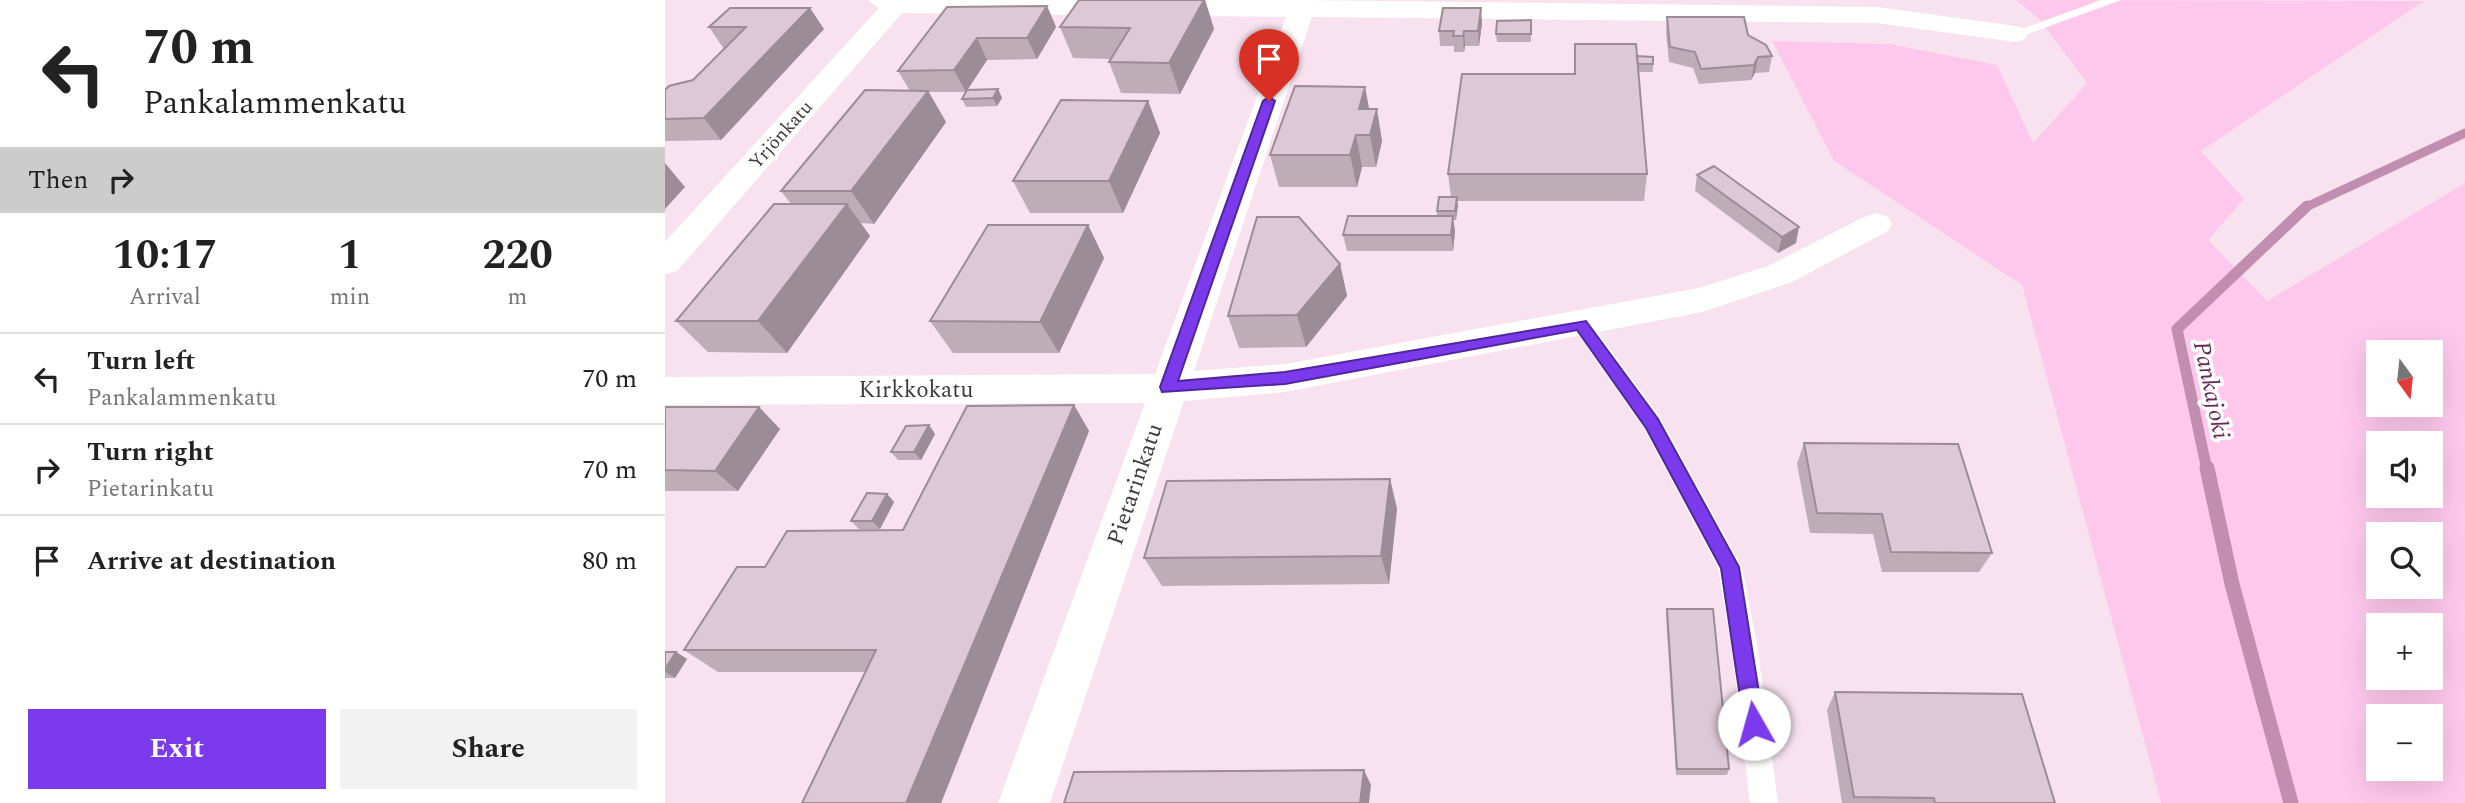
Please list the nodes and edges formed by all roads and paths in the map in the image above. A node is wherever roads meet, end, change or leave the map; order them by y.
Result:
1 (2114, 0) edge
2 (891, 2) edge
3 (1302, 8) junction
4 (2015, 34) joint
5 (1876, 224) dead end
6 (665, 263) edge
7 (1581, 324) junction
8 (1168, 387) junction
9 (665, 391) edge
10 (1024, 803) edge
11 (1764, 803) edge

1 - 4 lane
2 - 3 street
2 - 6 street, Yrjönkatu
3 - 4 street
3 - 8 street, Pietarinkatu
5 - 7 street, Kirkkokatu
7 - 8 street, Kirkkokatu
7 - 11 lane
8 - 9 street, Kirkkokatu
8 - 10 street, Pietarinkatu

